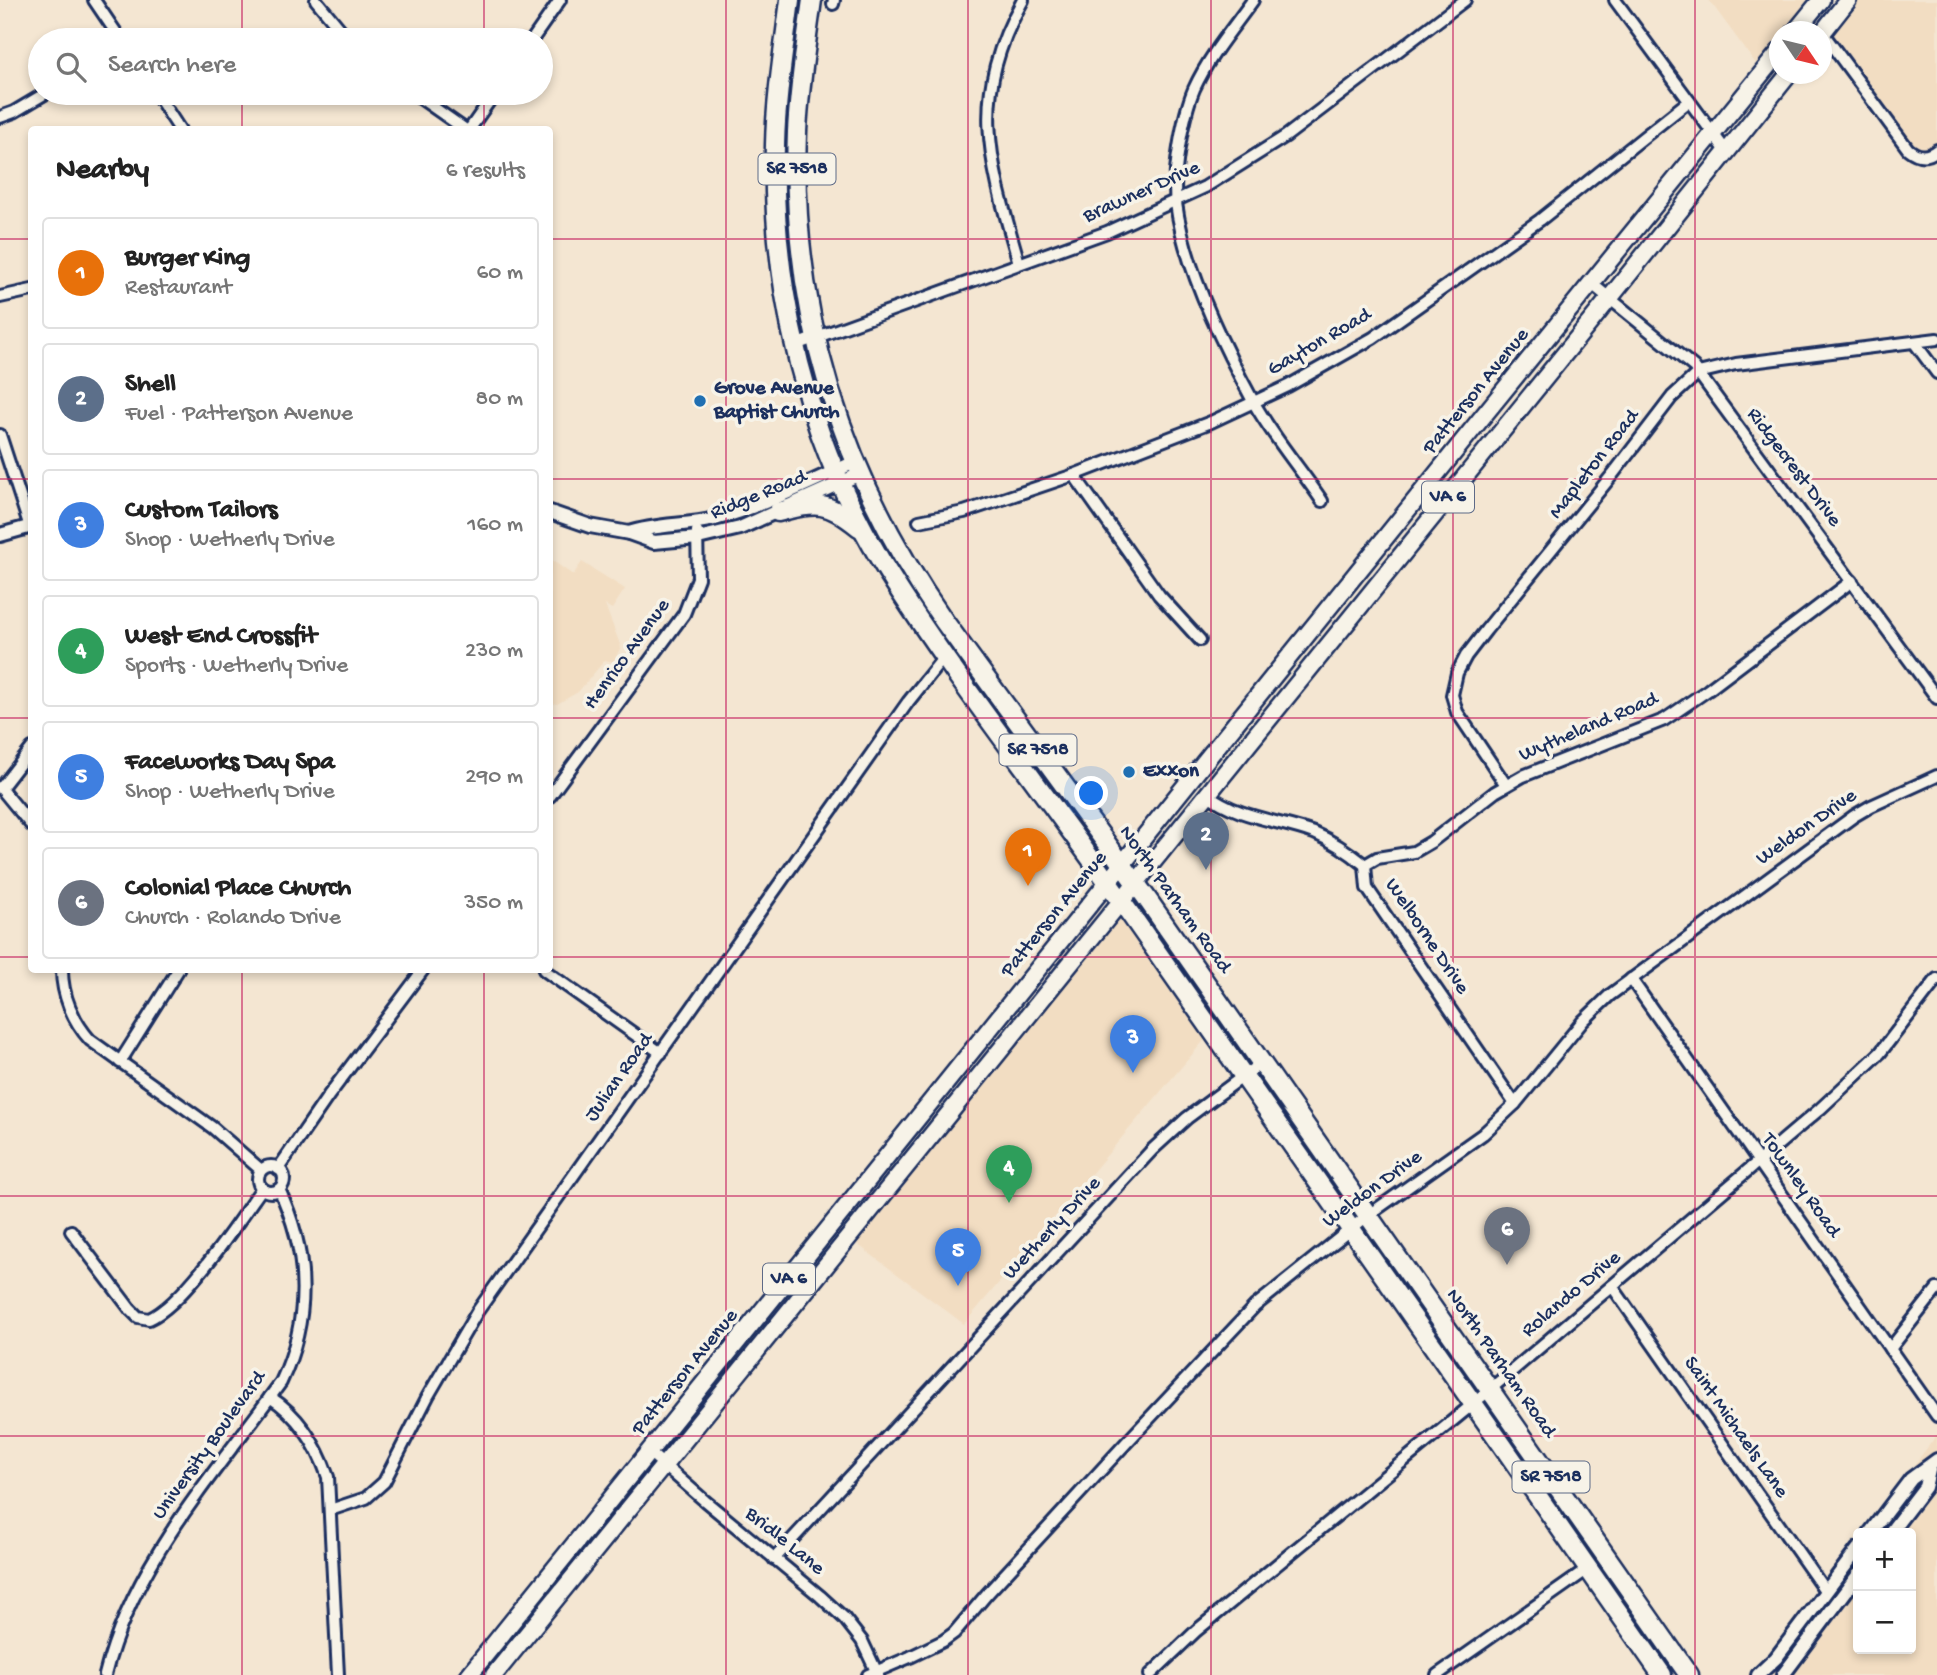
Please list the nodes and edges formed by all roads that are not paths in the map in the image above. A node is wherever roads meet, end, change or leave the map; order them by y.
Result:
1 (94, 0) edge
2 (316, 0) edge
3 (560, 0) edge
4 (790, 0) edge
5 (812, 0) edge
6 (1023, 0) edge
7 (1253, 0) edge
8 (1465, 0) edge
9 (1615, 0) edge
10 (1848, 0) edge
11 (1816, 6) edge
12 (1804, 21) edge
13 (1830, 21) edge
14 (113, 28) edge
15 (339, 28) edge
16 (540, 28) edge
17 (1832, 47) edge
18 (1769, 65) edge
19 (1781, 84) edge
20 (1689, 101) junction
21 (28, 104) edge
22 (164, 105) edge
23 (431, 105) edge
24 (486, 105) edge
25 (0, 117) edge
26 (177, 126) edge
27 (461, 126) edge
28 (470, 126) edge
29 (1713, 134) junction
30 (1937, 150) edge
31 (1726, 151) junction
32 (1175, 201) junction
33 (1019, 263) junction
34 (1592, 284) junction
35 (28, 291) edge
36 (0, 297) edge
37 (1609, 299) junction
38 (815, 338) junction
39 (1937, 339) edge
40 (1914, 342) junction
41 (795, 345) junction
42 (1698, 373) junction
43 (1937, 373) edge
44 (1254, 402) junction
45 (0, 435) edge
46 (858, 468) junction
47 (1074, 475) junction
48 (838, 477) junction
49 (1322, 502) dead end
50 (778, 512) junction
51 (553, 513) edge
52 (28, 517) edge
53 (919, 521) dead end
54 (696, 523) junction
55 (28, 527) edge
56 (862, 529) junction
57 (629, 533) junction
58 (0, 535) edge
59 (698, 538) junction
60 (1852, 581) junction
61 (906, 603) junction
62 (954, 634) junction
63 (1200, 640) dead end
64 (944, 657) junction
65 (1937, 698) edge
66 (28, 753) edge
67 (1937, 776) edge
68 (1506, 785) junction
69 (0, 788) edge
70 (553, 792) edge
71 (1207, 794) junction
72 (28, 821) edge
73 (1122, 865) junction
74 (1365, 865) junction
75 (1108, 883) junction
76 (1135, 883) junction
77 (1121, 901) junction
78 (62, 973) edge
79 (176, 973) edge
80 (420, 973) edge
81 (548, 973) edge
82 (1630, 979) junction
83 (1937, 979) edge
84 (662, 1053) junction
85 (120, 1062) junction
86 (1261, 1063) junction
87 (1243, 1076) junction
88 (1515, 1104) junction
89 (1759, 1161) junction
90 (278, 1169) junction
91 (261, 1170) junction
92 (262, 1188) junction
93 (279, 1189) junction
94 (1367, 1216) junction
95 (1351, 1230) junction
96 (71, 1231) dead end
97 (1612, 1286) junction
98 (1937, 1289) edge
99 (1890, 1349) junction
100 (1490, 1390) junction
101 (270, 1397) junction
102 (1473, 1404) junction
103 (1937, 1416) edge
104 (649, 1452) junction
105 (1934, 1463) edge
106 (664, 1465) junction
107 (330, 1510) junction
108 (1874, 1528) edge
109 (1894, 1528) edge
110 (1853, 1556) edge
111 (774, 1559) junction
112 (1588, 1569) junction
113 (1853, 1582) edge
114 (1826, 1592) junction
115 (874, 1674) edge
116 (105, 1675) edge
117 (338, 1675) edge
118 (469, 1675) edge
119 (494, 1675) edge
120 (1150, 1675) edge
121 (1437, 1675) edge
122 (1662, 1675) edge
123 (1689, 1675) edge
124 (1758, 1675) edge
125 (1783, 1675) edge

1 - 14 street
2 - 15 street
3 - 16 street
4 - 41 highway, North Parham Road / SR 7518
5 - 38 highway, North Parham Road / SR 7518
6 - 33 street
7 - 32 street
8 - 32 street, Brawner Drive
9 - 20 street
10 - 13 main road
11 - 12 main road
17 - 30 street
18 - 29 main road, Patterson Avenue / VA 6
19 - 31 main road, Patterson Avenue / VA 6
20 - 29 street
20 - 44 street, Gayton Road
21 - 25 street
22 - 26 street
23 - 27 street
24 - 28 street
29 - 31 street
29 - 34 main road, Patterson Avenue / VA 6
31 - 37 main road, Patterson Avenue / VA 6
32 - 33 street, Brawner Drive
32 - 44 street
33 - 38 street, Brawner Drive
34 - 37 street, Ridgecrest Drive
34 - 73 main road, Patterson Avenue / VA 6
35 - 36 street
37 - 42 street, Ridgecrest Drive
37 - 71 main road, Patterson Avenue / VA 6
38 - 41 street, Brawner Drive
38 - 46 highway, North Parham Road / SR 7518
39 - 40 street, Mapleton Road
40 - 42 street, Mapleton Road
40 - 43 street
41 - 48 highway, North Parham Road / SR 7518
42 - 60 street, Ridgecrest Drive
42 - 68 street, Mapleton Road
44 - 47 street, Gayton Road
44 - 49 street
45 - 52 street
46 - 48 street, Ridge Road
46 - 62 highway, North Parham Road / SR 7518
47 - 53 street, Gayton Road
47 - 63 street
48 - 50 street, Ridge Road
48 - 54 street, Ridge Road
48 - 56 highway, North Parham Road / SR 7518
50 - 56 highway
50 - 59 street, Ridge Road
51 - 57 street, Ridge Road
54 - 57 street, Ridge Road
54 - 59 street, Henrico Avenue
55 - 58 street
56 - 61 highway, North Parham Road / SR 7518
57 - 59 street, Ridge Road
59 - 70 street, Henrico Avenue
60 - 65 street, Ridgecrest Drive
60 - 68 street, Wytheland Road
61 - 62 highway
61 - 64 highway, North Parham Road / SR 7518
62 - 73 highway, North Parham Road / SR 7518
64 - 75 highway, North Parham Road / SR 7518
64 - 84 street, Julian Road
66 - 69 street
67 - 82 street, Weldon Drive
68 - 74 street, Wytheland Road
69 - 72 street
71 - 74 street, Welborne Drive
71 - 76 main road, Patterson Avenue / VA 6
73 - 75 main road, Patterson Avenue / VA 6
73 - 76 highway, North Parham Road / SR 7518
74 - 88 street, Welborne Drive
75 - 77 highway, North Parham Road / SR 7518
75 - 104 main road, Patterson Avenue / VA 6
76 - 77 main road, Patterson Avenue / VA 6
76 - 86 highway, North Parham Road / SR 7518
77 - 87 highway, North Parham Road / SR 7518
77 - 106 main road, Patterson Avenue / VA 6
78 - 85 street
79 - 85 street
80 - 90 street
81 - 84 street
82 - 88 street, Weldon Drive
82 - 89 street, Townley Road
83 - 89 street, Rolando Drive
84 - 107 street, Julian Road
85 - 91 street
86 - 87 street, Wetherly Drive
86 - 94 highway, North Parham Road / SR 7518
87 - 95 highway, North Parham Road / SR 7518
87 - 111 street, Wetherly Drive
88 - 94 street, Weldon Drive
89 - 97 street, Rolando Drive
89 - 99 street, Townley Road
90 - 91 street
90 - 93 street
91 - 92 street
92 - 93 street
92 - 96 street
93 - 101 street, University Boulevard
94 - 95 street, Weldon Drive
94 - 100 highway, North Parham Road / SR 7518
95 - 102 highway, North Parham Road / SR 7518
95 - 115 street, Weldon Drive
97 - 100 street, Rolando Drive
97 - 114 street, Saint Michaels Lane
98 - 99 street
99 - 103 street, Townley Road
100 - 102 street, Rolando Drive
100 - 123 highway, North Parham Road / SR 7518
101 - 107 street
101 - 116 street, University Boulevard
102 - 112 highway, North Parham Road / SR 7518
102 - 120 street, Rolando Drive
104 - 106 street, Bridle Lane
104 - 118 main road, Patterson Avenue / VA 6
105 - 108 street
105 - 109 street
106 - 111 street, Bridle Lane
106 - 119 main road, Patterson Avenue / VA 6
107 - 117 street
110 - 114 street
111 - 115 street, Bridle Lane
112 - 121 street
112 - 122 highway, North Parham Road / SR 7518
113 - 125 street
114 - 124 street

